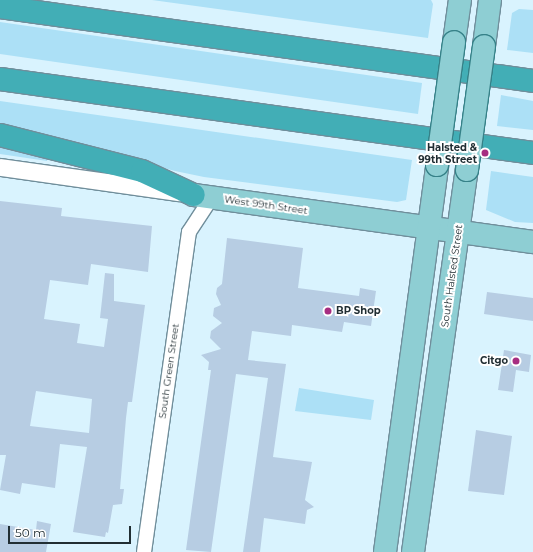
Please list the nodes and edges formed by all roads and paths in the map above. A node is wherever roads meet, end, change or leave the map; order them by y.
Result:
1 (460, 0) edge
2 (490, 0) edge
3 (0, 7) edge
4 (0, 78) edge
5 (533, 81) edge
6 (0, 135) edge
7 (533, 153) edge
8 (0, 167) edge
9 (203, 196) junction
10 (428, 227) junction
11 (459, 231) junction
12 (533, 242) edge
13 (144, 552) edge
14 (384, 552) edge
15 (413, 552) edge

1 - 10 main road, bridge
2 - 11 main road, South Halsted Street, bridge
3 - 5 highway
4 - 7 highway
6 - 9 highway
8 - 9 street, West 99th Street
9 - 10 main road, West 99th Street
9 - 13 street, South Green Street
10 - 11 main road, West 99th Street
10 - 14 main road
11 - 12 main road, West 99th Street
11 - 15 main road, South Halsted Street

